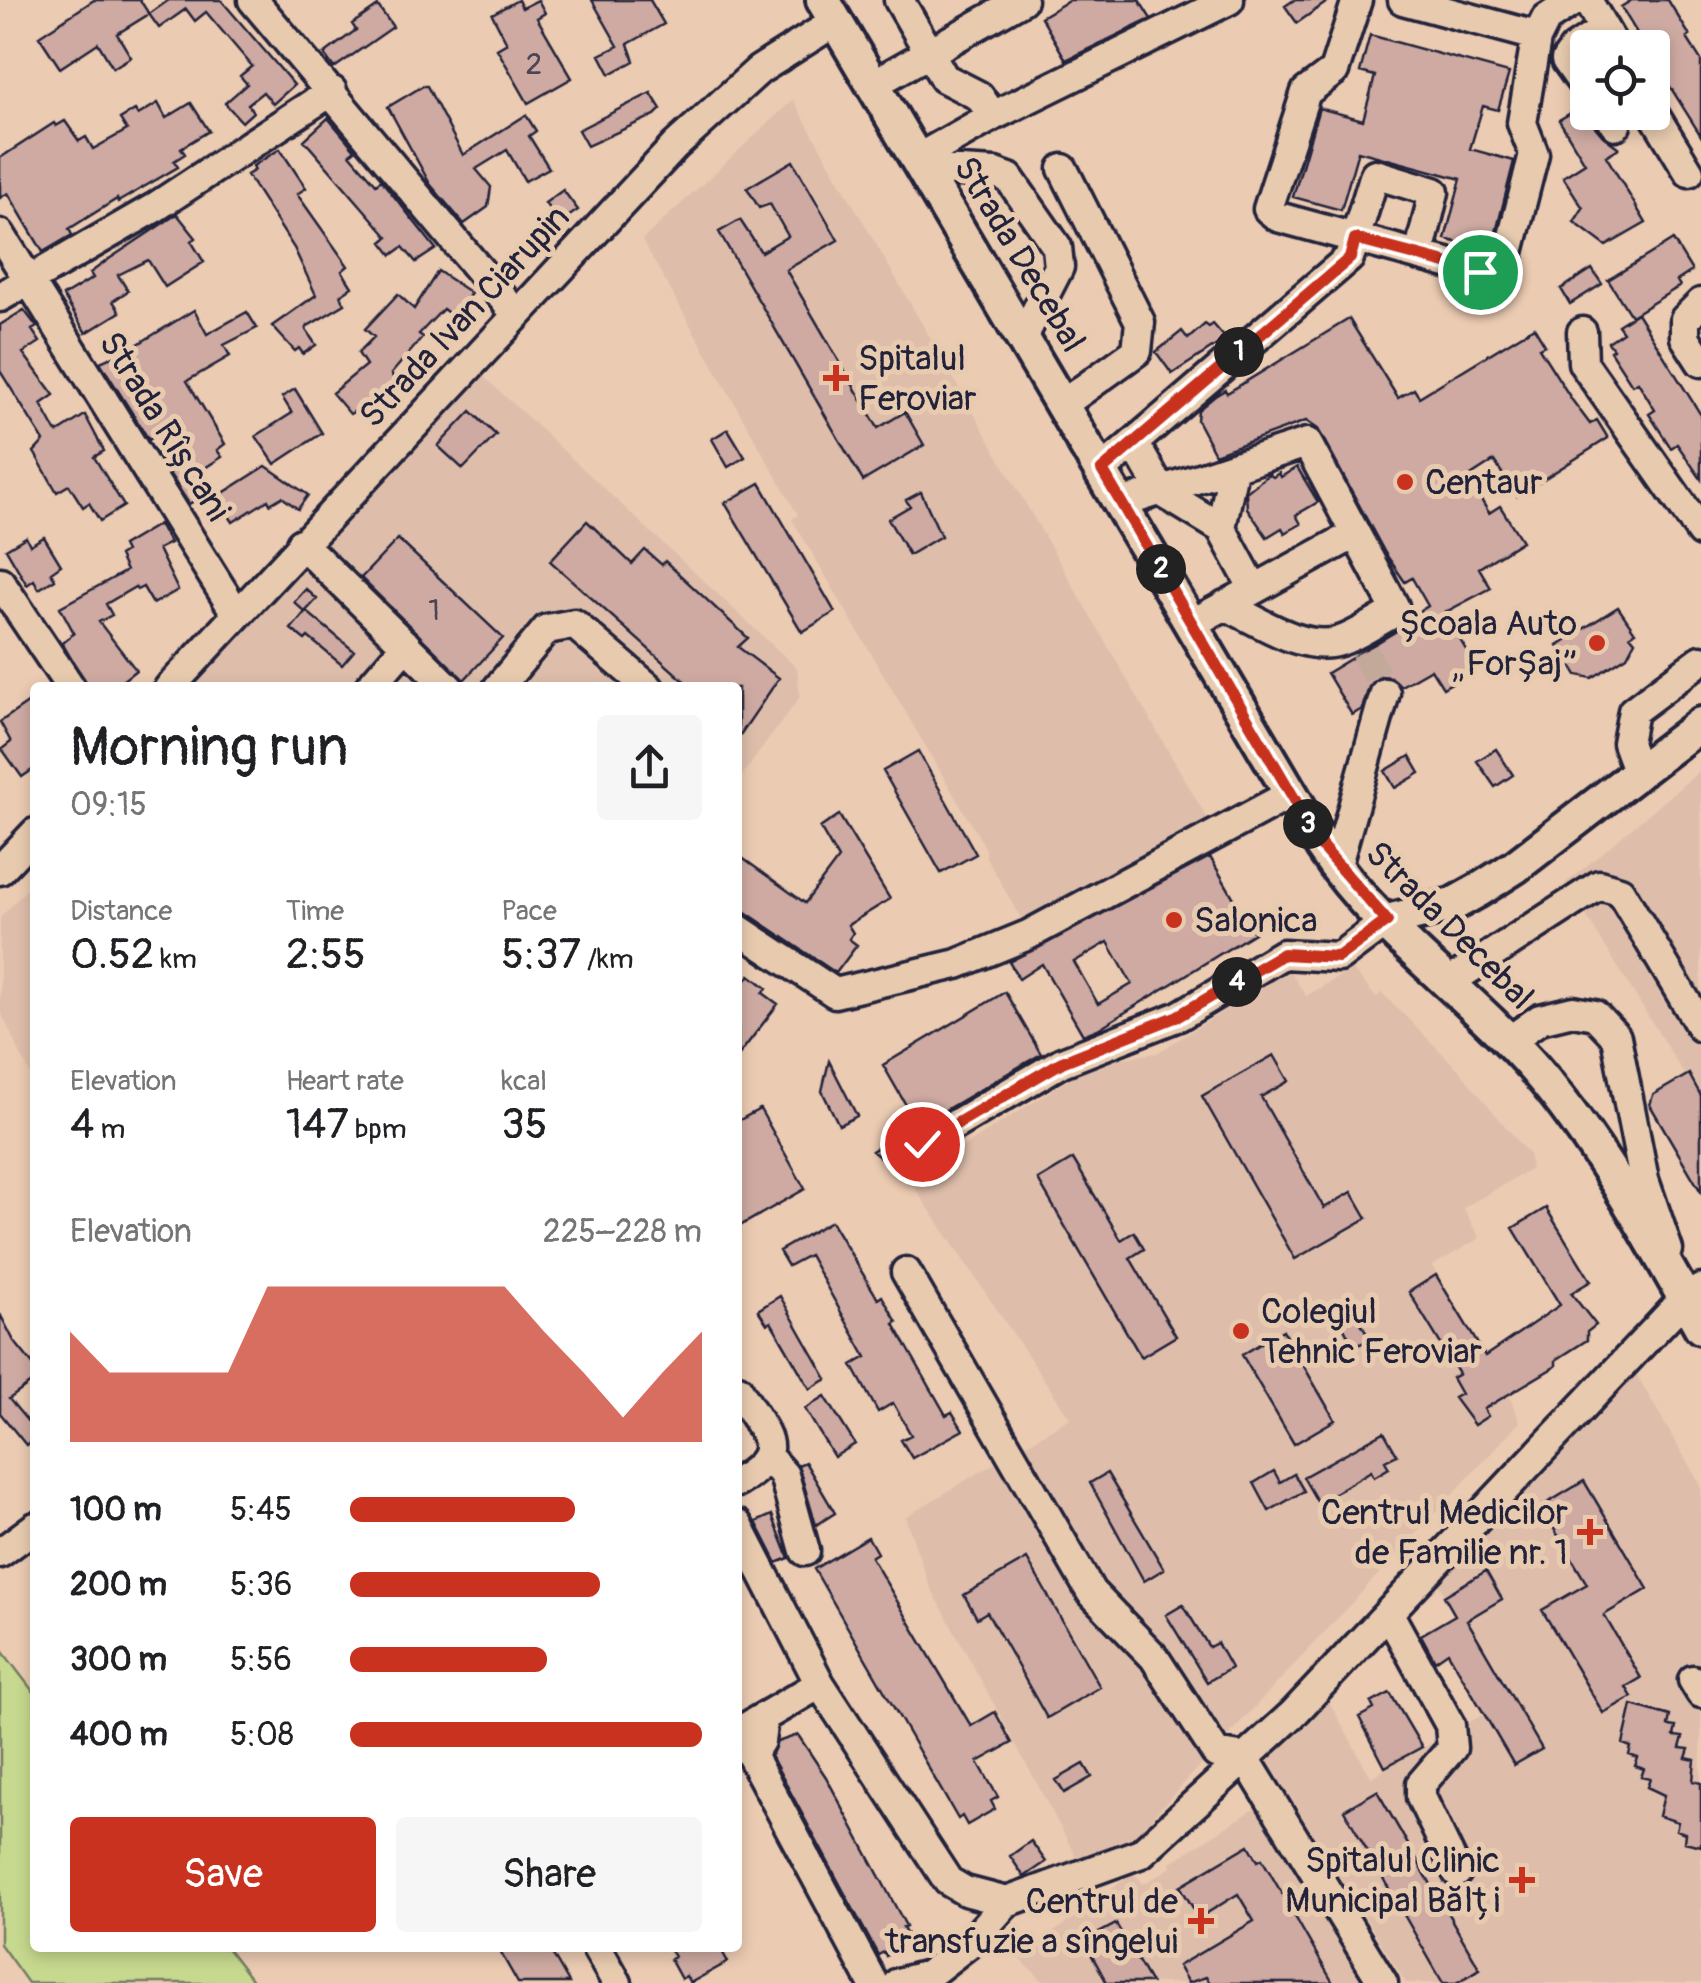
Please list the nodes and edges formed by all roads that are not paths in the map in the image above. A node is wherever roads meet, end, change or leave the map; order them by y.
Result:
1 (253, 0) edge
2 (899, 0) edge
3 (1022, 0) edge
4 (1228, 0) edge
5 (1357, 0) edge
6 (1404, 0) edge
7 (1575, 0) edge
8 (1587, 0) edge
9 (829, 11) edge
10 (1605, 30) edge
11 (1536, 39) junction
12 (929, 52) junction
13 (872, 85) junction
14 (332, 92) junction
15 (993, 116) junction
16 (1663, 130) edge
17 (921, 164) junction
18 (1063, 170) dead end
19 (1688, 172) dead end
20 (0, 234) edge
21 (1355, 239) junction
22 (1419, 255) junction
23 (29, 281) junction
24 (0, 298) edge
25 (1701, 303) edge
26 (516, 315) junction
27 (1582, 332) dead end
28 (1023, 337) junction
29 (1701, 362) edge
30 (1063, 404) junction
31 (1134, 443) junction
32 (1102, 470) junction
33 (1232, 470) junction
34 (1162, 492) junction
35 (1122, 504) junction
36 (1220, 528) junction
37 (1701, 532) edge
38 (1355, 534) junction
39 (301, 543) junction
40 (0, 582) edge
41 (1254, 589) junction
42 (1226, 605) junction
43 (236, 612) junction
44 (1193, 623) junction
45 (406, 645) junction
46 (1701, 660) edge
47 (67, 682) edge
48 (175, 682) edge
49 (374, 682) edge
50 (443, 682) edge
51 (503, 682) edge
52 (642, 682) edge
53 (1385, 693) tunnel mouth
54 (1701, 724) edge
55 (1638, 773) junction
56 (1291, 794) junction
57 (30, 838) edge
58 (1336, 868) junction
59 (0, 870) edge
60 (1387, 921) junction
61 (742, 932) edge
62 (1449, 982) junction
63 (1701, 1026) edge
64 (1509, 1041) junction
65 (922, 1144) dead end
66 (906, 1272) dead end
67 (1696, 1305) edge
68 (742, 1397) edge
69 (768, 1458) junction
70 (742, 1479) edge
71 (30, 1531) edge
72 (742, 1533) edge
73 (805, 1550) dead end
74 (0, 1553) edge
75 (1389, 1614) junction
76 (820, 1684) junction
77 (750, 1726) edge
78 (1245, 1758) junction
79 (1457, 1872) dead end
80 (1007, 1902) junction
81 (599, 1952) edge
82 (617, 1983) edge
83 (873, 1983) edge
84 (898, 1983) edge
85 (1383, 1983) edge

1 - 14 street
2 - 12 street
3 - 12 street
4 - 15 street
5 - 21 street
6 - 11 street
7 - 11 street
8 - 10 street
9 - 13 main road, Strada Decebal
9 - 26 street, Strada Ivan Ciarupin
11 - 22 street
12 - 13 street
12 - 15 street
13 - 17 main road, Strada Decebal
14 - 23 street
14 - 26 street
15 - 17 street
16 - 19 street
17 - 28 main road, Strada Decebal
17 - 28 street
18 - 30 street
20 - 23 street, Strada Rîșcani
21 - 22 street
21 - 22 street
21 - 31 street
23 - 24 street
23 - 43 street, Strada Rîșcani
25 - 29 street
26 - 39 street, Strada Ivan Ciarupin
27 - 37 street
28 - 30 main road, Strada Decebal
30 - 32 main road, Strada Decebal
31 - 32 street
31 - 34 street
32 - 35 main road, Strada Decebal
33 - 34 street
33 - 36 street
33 - 38 street
34 - 35 street
34 - 36 street
35 - 44 main road, Strada Decebal
36 - 41 street
38 - 41 street
38 - 42 street
39 - 43 street, Strada Ivan Ciarupin
39 - 45 street
40 - 47 street
41 - 42 street
42 - 44 street
43 - 48 street, Strada Ivan Ciarupin
44 - 56 main road, Strada Decebal
45 - 49 street
45 - 50 street
46 - 55 street
51 - 52 street
53 - 58 street
54 - 55 main road
55 - 60 main road
56 - 58 main road, Strada Decebal
56 - 61 street
57 - 59 street
58 - 60 main road, Strada Decebal
60 - 62 main road, Strada Decebal
60 - 65 street
62 - 63 street
62 - 64 main road, Strada Decebal
64 - 67 main road, Strada Decebal
64 - 67 street
66 - 78 street
67 - 75 street
68 - 69 street
69 - 70 street
69 - 73 street
71 - 74 street
72 - 76 street
75 - 78 street
75 - 79 street
76 - 77 street
76 - 80 street
77 - 83 street
78 - 80 street
78 - 85 street
80 - 84 street
81 - 82 street

